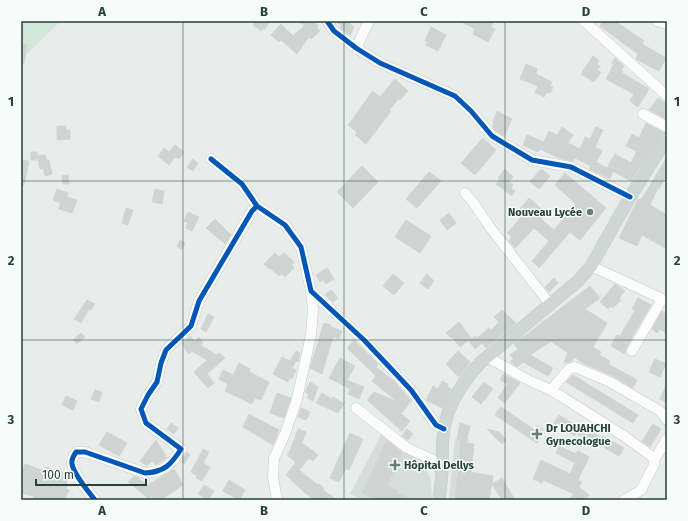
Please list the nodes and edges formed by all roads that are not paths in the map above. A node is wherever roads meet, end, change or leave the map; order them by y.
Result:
1 (327, 21) edge
2 (369, 21) edge
3 (584, 21) edge
4 (657, 21) edge
5 (667, 24) edge
6 (356, 48) junction
7 (667, 96) edge
8 (643, 114) dead end
9 (667, 127) edge
10 (667, 138) edge
11 (211, 159) dead end
12 (465, 193) dead end
13 (630, 197) junction
14 (257, 206) junction
15 (591, 266) junction
16 (311, 291) junction
17 (665, 300) edge
18 (550, 304) junction
19 (632, 351) dead end
20 (487, 357) junction
21 (551, 390) junction
22 (356, 408) dead end
23 (667, 420) edge
24 (444, 429) junction
25 (667, 439) edge
26 (654, 460) junction
27 (442, 464) junction
28 (94, 500) edge
29 (277, 500) edge
30 (439, 500) edge
31 (624, 500) edge

1 - 6 street
2 - 6 street
3 - 7 street
4 - 5 street
6 - 13 street
8 - 9 street
10 - 13 main road
11 - 14 street
12 - 18 street
13 - 15 main road
14 - 16 street
14 - 28 street
15 - 17 street
15 - 18 main road
16 - 24 street
16 - 29 street
17 - 19 street
18 - 20 main road
20 - 21 street
20 - 24 main road
21 - 23 street
21 - 26 street
22 - 27 street
24 - 27 main road
25 - 26 street
26 - 31 street
27 - 30 main road

